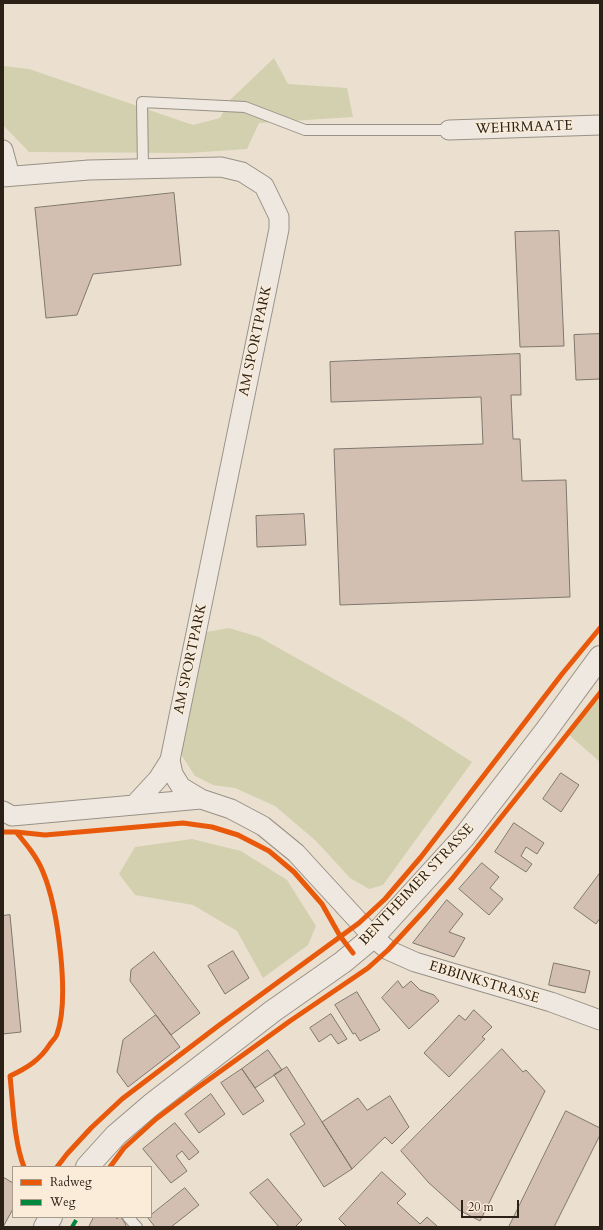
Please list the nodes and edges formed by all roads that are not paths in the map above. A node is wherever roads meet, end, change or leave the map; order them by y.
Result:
1 (600, 125) edge
2 (449, 130) joint
3 (3, 150) edge
4 (143, 169) junction
5 (6, 177) edge
6 (600, 657) edge
7 (170, 760) junction
8 (200, 799) junction
9 (134, 805) junction
10 (3, 811) edge
11 (373, 937) junction
12 (600, 1020) edge
13 (88, 1166) edge
14 (50, 1218) edge
15 (129, 1218) edge
16 (45, 1227) edge
17 (137, 1227) edge

1 - 2 street, WEHRMAATE
2 - 4 lane
3 - 5 street
4 - 5 street, AM SPORTPARK
4 - 7 street, AM SPORTPARK
6 - 11 street, BENTHEIMER STRASSE
7 - 8 street, AM SPORTPARK
7 - 9 street, AM SPORTPARK
8 - 9 street, AM SPORTPARK
8 - 11 street, AM SPORTPARK
9 - 10 street, AM SPORTPARK
11 - 12 street, EBBINKSTRASSE
11 - 13 street, BENTHEIMER STRASSE
14 - 16 street
15 - 17 lane

